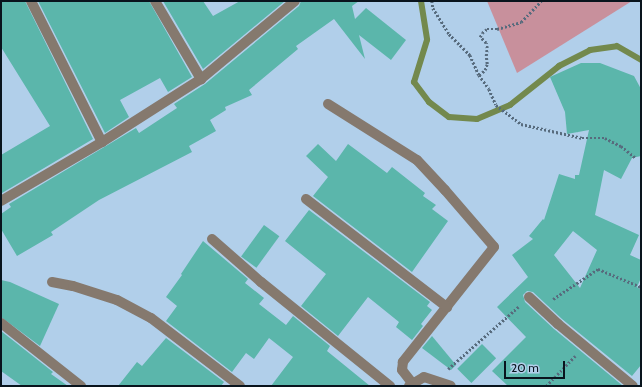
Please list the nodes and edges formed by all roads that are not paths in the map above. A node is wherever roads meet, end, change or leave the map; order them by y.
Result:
1 (31, 1) edge
2 (155, 1) edge
3 (295, 1) edge
4 (202, 79) junction
5 (328, 104) dead end
6 (102, 142) junction
7 (306, 199) dead end
8 (1, 201) edge
9 (212, 239) dead end
10 (52, 282) dead end
11 (529, 297) road end
12 (447, 306) junction
13 (1, 323) edge
14 (410, 384) edge
15 (81, 386) edge
16 (240, 386) edge
17 (390, 386) edge
18 (451, 386) edge
19 (633, 386) edge

1 - 6 street
2 - 4 street
3 - 4 street
4 - 6 street
5 - 12 street
6 - 8 street
7 - 12 street
9 - 17 street
10 - 16 street
11 - 19 street
12 - 14 street
13 - 15 street
14 - 18 street

